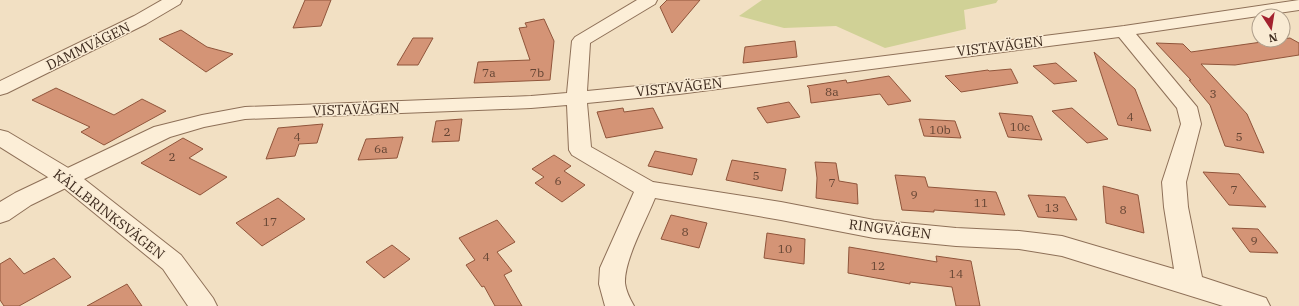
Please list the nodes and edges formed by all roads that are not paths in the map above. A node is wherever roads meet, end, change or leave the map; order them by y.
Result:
1 (174, 0) edge
2 (649, 0) edge
3 (1299, 5) edge
4 (1124, 31) junction
5 (0, 89) edge
6 (577, 98) junction
7 (0, 137) edge
8 (67, 178) junction
9 (648, 189) junction
10 (0, 214) edge
11 (1190, 284) junction
12 (203, 306) edge
13 (620, 306) edge
14 (1256, 306) edge

1 - 5 street, DAMMVÄGEN
2 - 6 street
3 - 4 street, VISTAVÄGEN
4 - 6 street, VISTAVÄGEN
4 - 11 street
6 - 8 street, VISTAVÄGEN
6 - 9 street, RINGVÄGEN
7 - 8 street, KÄLLBRINKSVÄGEN
8 - 10 street, VISTAVÄGEN
8 - 12 street, KÄLLBRINKSVÄGEN
9 - 11 street, RINGVÄGEN
9 - 13 street
11 - 14 street, RINGVÄGEN

